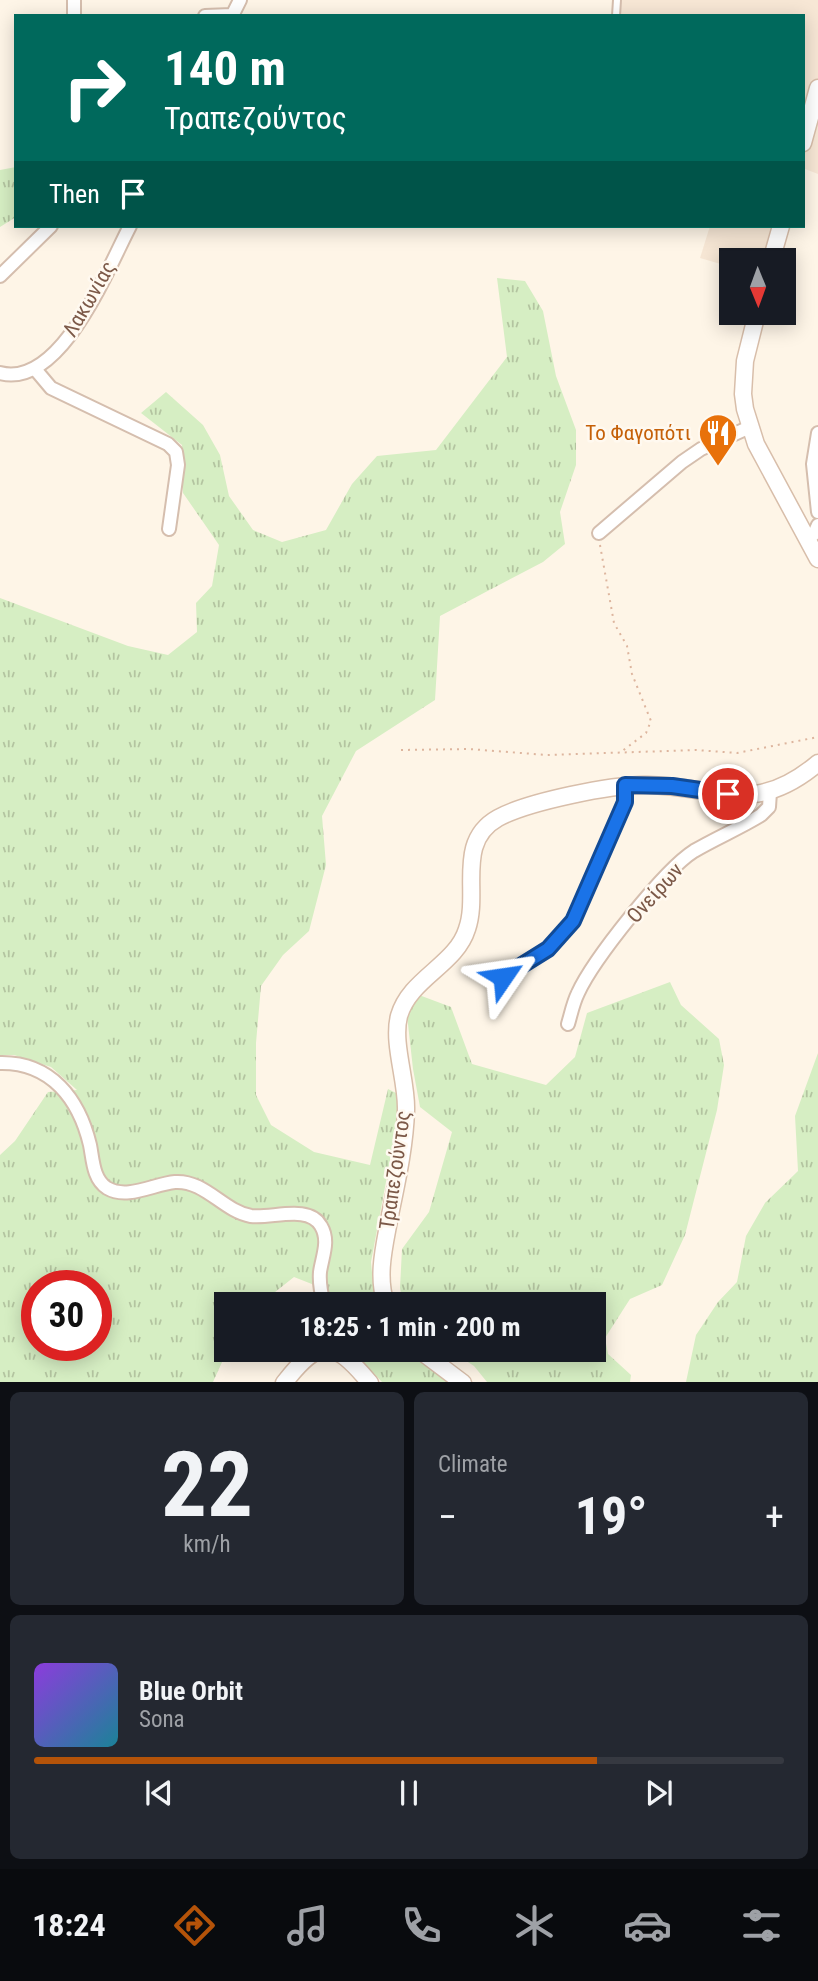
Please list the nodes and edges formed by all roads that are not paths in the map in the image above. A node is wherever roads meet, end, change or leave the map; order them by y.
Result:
1 (818, 88) edge
2 (805, 136) edge
3 (49, 228) edge
4 (129, 228) edge
5 (780, 228) edge
6 (775, 248) edge
7 (0, 276) edge
8 (754, 326) edge
9 (36, 369) junction
10 (0, 373) edge
11 (750, 427) junction
12 (818, 433) edge
13 (818, 512) edge
14 (818, 525) edge
15 (169, 529) dead end
16 (599, 533) road end
17 (807, 539) junction
18 (818, 559) edge
19 (818, 763) edge
20 (625, 785) junction
21 (770, 792) junction
22 (503, 977) dead end
23 (568, 1024) dead end
24 (0, 1063) edge
25 (321, 1292) edge
26 (382, 1292) edge
27 (301, 1362) edge
28 (352, 1362) edge
29 (436, 1362) edge
30 (284, 1382) edge
31 (370, 1382) edge
32 (463, 1382) edge

1 - 2 main road
3 - 7 street
4 - 9 street, Λακωνίας
5 - 6 main road
8 - 11 main road
9 - 10 street
9 - 15 street
11 - 16 street
11 - 17 main road
12 - 13 street
14 - 17 street
17 - 18 main road
19 - 21 main road, Τραπεζούντος
20 - 21 main road, Τραπεζούντος
20 - 22 street
20 - 26 main road, Τραπεζούντος
21 - 23 street, Ονείρων
24 - 25 street
27 - 30 main road
28 - 31 main road
29 - 32 main road

